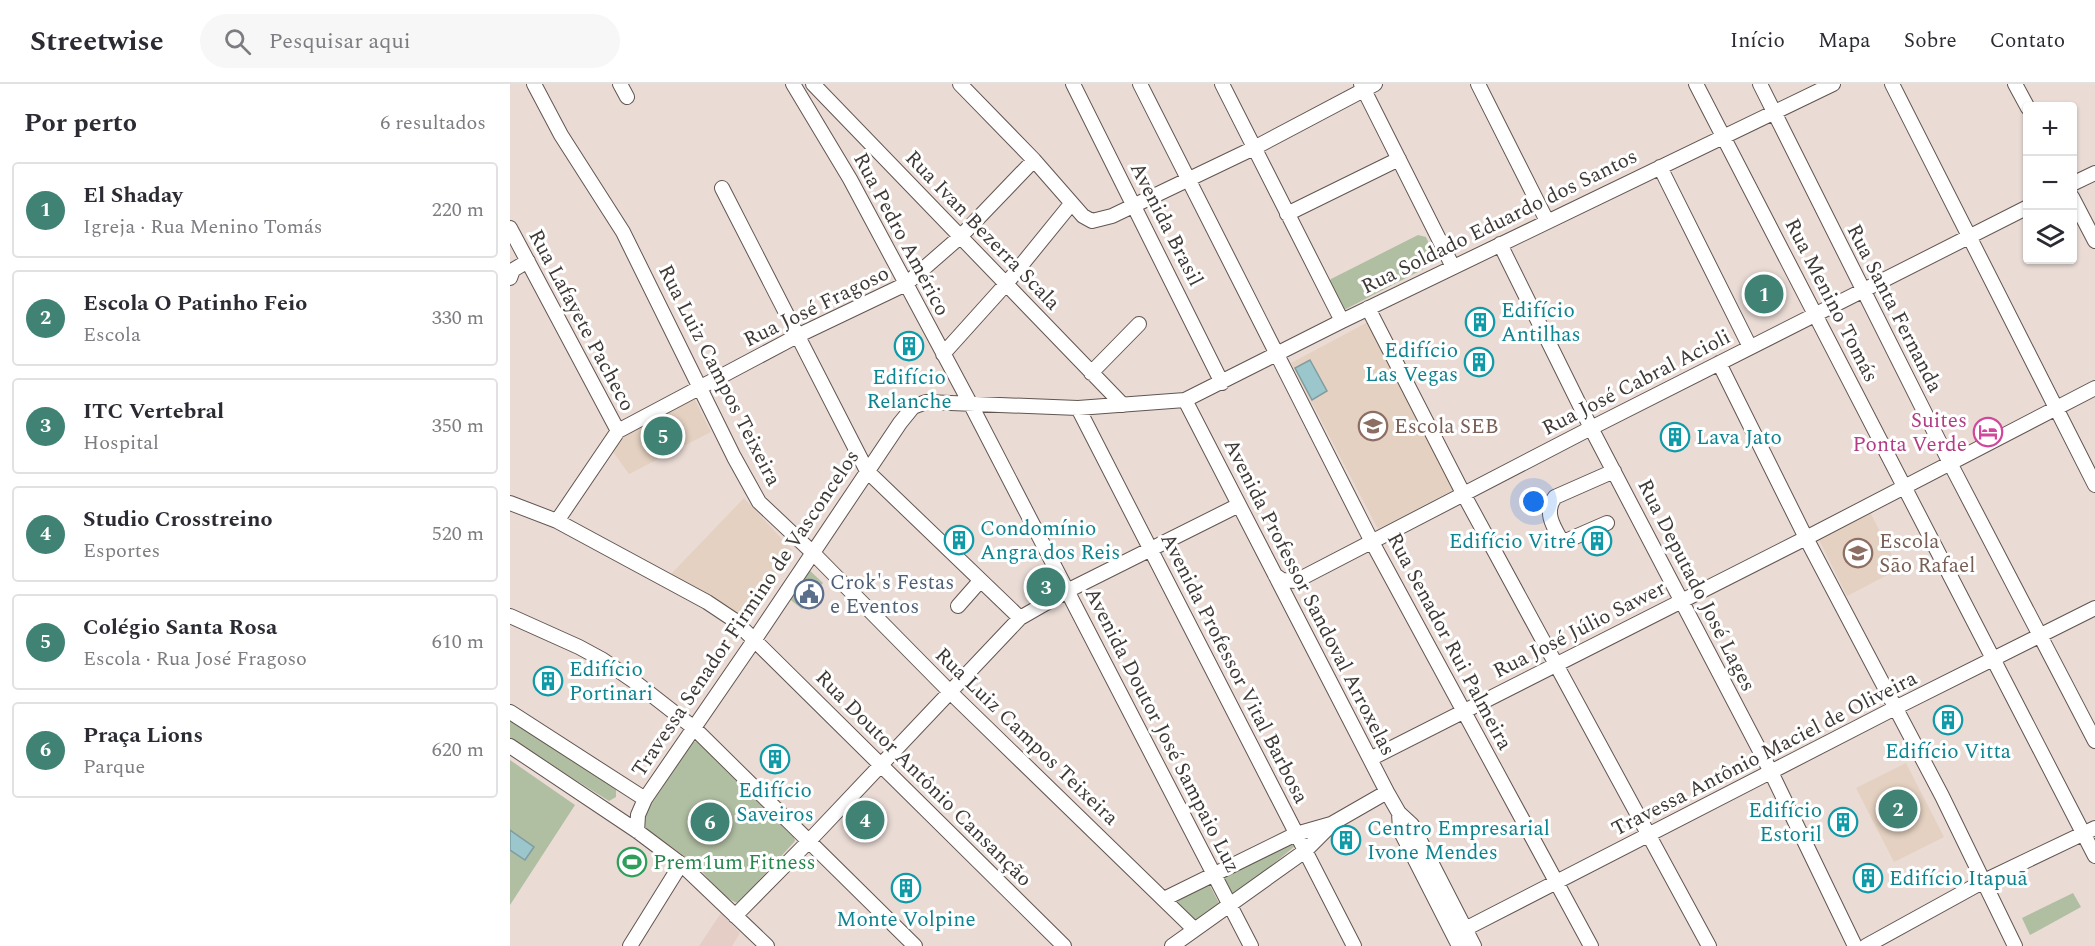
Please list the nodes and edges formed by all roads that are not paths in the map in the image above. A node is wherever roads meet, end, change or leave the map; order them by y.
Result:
1 (534, 84) edge
2 (620, 84) edge
3 (793, 84) edge
4 (813, 84) edge
5 (960, 84) edge
6 (1073, 84) edge
7 (1140, 84) edge
8 (1222, 84) edge
9 (1478, 84) edge
10 (1696, 84) edge
11 (1760, 84) edge
12 (1892, 84) edge
13 (2015, 84) edge
14 (1828, 85) edge
15 (1367, 86) edge
16 (627, 97) dead end
17 (2025, 102) edge
18 (1774, 112) junction
19 (1724, 138) junction
20 (1254, 148) junction
21 (1399, 159) junction
22 (1034, 160) junction
23 (1660, 167) junction
24 (2095, 173) edge
25 (1188, 178) junction
26 (2077, 182) edge
27 (722, 188) dead end
28 (1071, 204) junction
29 (2077, 204) edge
30 (1134, 205) junction
31 (2023, 210) edge
32 (1287, 214) junction
33 (1547, 221) junction
34 (510, 228) edge
35 (961, 236) junction
36 (1969, 237) junction
37 (2095, 241) edge
38 (1500, 244) junction
39 (1444, 250) junction
40 (1467, 260) junction
41 (528, 261) junction
42 (1509, 261) junction
43 (1454, 267) junction
44 (511, 272) edge
45 (906, 284) junction
46 (1006, 284) junction
47 (1863, 290) junction
48 (1368, 308) junction
49 (1815, 314) junction
50 (1342, 321) junction
51 (1140, 324) dead end
52 (797, 336) junction
53 (1750, 348) junction
54 (943, 354) junction
55 (1276, 354) junction
56 (1719, 363) junction
57 (1091, 373) junction
58 (1222, 382) junction
59 (701, 388) junction
60 (2095, 388) edge
61 (1185, 400) junction
62 (971, 405) junction
63 (1123, 405) junction
64 (1078, 408) junction
65 (2056, 408) junction
66 (1592, 428) junction
67 (618, 431) junction
68 (1950, 463) junction
69 (867, 471) junction
70 (1614, 471) junction
71 (2095, 485) edge
72 (1905, 487) junction
73 (1464, 495) junction
74 (510, 503) edge
75 (1239, 505) junction
76 (557, 521) junction
77 (1607, 523) dead end
78 (1806, 538) junction
79 (1372, 542) junction
80 (1152, 550) junction
81 (812, 552) junction
82 (1275, 575) junction
83 (980, 581) junction
84 (1296, 581) junction
85 (1067, 591) junction
86 (1681, 601) junction
87 (1290, 603) junction
88 (958, 606) dead end
89 (2095, 608) edge
90 (510, 616) edge
91 (1020, 618) junction
92 (2040, 636) junction
93 (755, 639) junction
94 (1994, 659) junction
95 (1556, 666) junction
96 (949, 691) junction
97 (1895, 708) junction
98 (1464, 711) junction
99 (510, 712) edge
100 (694, 728) junction
101 (2095, 741) edge
102 (510, 746) edge
103 (1370, 759) junction
104 (880, 765) junction
105 (1771, 772) junction
106 (1387, 792) junction
107 (645, 799) junction
108 (1399, 813) junction
109 (1333, 823) junction
110 (2089, 830) edge
111 (637, 831) junction
112 (1296, 834) junction
113 (1648, 836) junction
114 (809, 841) junction
115 (1305, 850) junction
116 (2095, 856) edge
117 (681, 864) junction
118 (1214, 875) junction
119 (1984, 881) junction
120 (1557, 882) junction
121 (1164, 899) junction
122 (1230, 905) junction
123 (735, 916) junction
124 (1194, 929) junction
125 (1465, 929) junction
126 (1458, 943) edge
127 (630, 946) edge
128 (767, 946) edge
129 (915, 946) edge
130 (1064, 946) edge
131 (1172, 946) edge
132 (1251, 946) edge
133 (1354, 946) edge
134 (1474, 946) edge
135 (1591, 946) edge
136 (1709, 946) edge
137 (1855, 946) edge
138 (1866, 946) edge
139 (2015, 946) edge

1 - 59 street, Rua Luiz Campos Teixeira
2 - 16 street
3 - 45 street, Rua Pedro Américo
4 - 35 street, Rua Ivan Bezerra Scala
5 - 22 street
6 - 30 street, Avenida Brasil
7 - 25 street, Rua Senador Rui Palmeira
8 - 20 street
9 - 33 street
10 - 19 street, Rua Menino Tomás
11 - 18 street, Rua Santa Fernanda
12 - 36 street
13 - 17 street
14 - 18 street, Rua Soldado Eduardo dos Santos
15 - 20 street
15 - 21 street
18 - 19 street, Rua Soldado Eduardo dos Santos
18 - 47 street, Rua Santa Fernanda
19 - 23 street, Rua Soldado Eduardo dos Santos
19 - 49 street, Rua Menino Tomás
20 - 25 street
20 - 32 street
21 - 32 street
21 - 39 street
22 - 28 street
22 - 35 street, Rua José Fragoso
23 - 33 street, Rua Soldado Eduardo dos Santos
23 - 53 street
24 - 26 street
25 - 30 street
25 - 55 street, Rua Senador Rui Palmeira
27 - 52 street
28 - 30 street
28 - 46 street
29 - 37 street
30 - 58 street, Avenida Brasil
31 - 36 street, Rua José Cabral Acioli
32 - 50 street
33 - 38 street, Rua Soldado Eduardo dos Santos
34 - 41 street, Rua Lafayete Pacheco
35 - 45 street, Rua José Fragoso
35 - 46 street, Rua Ivan Bezerra Scala
36 - 47 street, Rua José Cabral Acioli
36 - 65 street
38 - 40 street, Rua Soldado Eduardo dos Santos
38 - 42 street, Rua Deputado José Lages
39 - 40 street
39 - 43 street
40 - 43 street, Rua Soldado Eduardo dos Santos
41 - 44 street
41 - 67 street, Rua Lafayete Pacheco
42 - 43 street
42 - 66 street, Rua Deputado José Lages
43 - 48 street, Rua Soldado Eduardo dos Santos
45 - 52 street, Rua José Fragoso
45 - 54 street, Rua Pedro Américo
46 - 54 street
46 - 57 street, Rua Ivan Bezerra Scala
47 - 49 street, Rua José Cabral Acioli
47 - 68 street, Rua Santa Fernanda
48 - 50 street, Rua Soldado Eduardo dos Santos
48 - 73 street
49 - 53 street, Rua José Cabral Acioli
49 - 72 street, Rua Menino Tomás
50 - 55 street, Rua Soldado Eduardo dos Santos
51 - 57 street
52 - 59 street, Rua José Fragoso
52 - 69 street
53 - 56 street, Rua José Cabral Acioli
54 - 62 street, Rua Pedro Américo
55 - 58 street, Rua Soldado Eduardo dos Santos
55 - 79 street, Rua Senador Rui Palmeira
56 - 66 street, Rua José Cabral Acioli
56 - 78 street
57 - 63 street, Rua Ivan Bezerra Scala
58 - 61 street, Rua Soldado Eduardo dos Santos
59 - 67 street, Rua José Fragoso
59 - 81 street, Rua Luiz Campos Teixeira
60 - 65 street, Rua José Júlio Sawer
61 - 63 street, Travessa Senador Firmino de Vasconcelos
61 - 75 street, Avenida Professor Sandoval Arroxelas
62 - 64 street, Travessa Senador Firmino de Vasconcelos
62 - 69 street, Travessa Senador Firmino de Vasconcelos
62 - 85 street, Avenida Doutor José Sampaio Luz
63 - 64 street, Travessa Senador Firmino de Vasconcelos
64 - 80 street, Avenida Professor Vital Barbosa
65 - 68 street, Rua José Júlio Sawer
65 - 71 street
66 - 70 street, Rua Deputado José Lages
66 - 73 street, Rua José Cabral Acioli
67 - 76 street, Rua José Fragoso
68 - 72 street, Rua José Júlio Sawer
68 - 92 street, Rua Santa Fernanda
69 - 81 street, Travessa Senador Firmino de Vasconcelos
69 - 83 street
70 - 77 street
70 - 86 street, Rua Deputado José Lages
72 - 78 street, Rua José Júlio Sawer
72 - 94 street, Rua Menino Tomás
73 - 79 street, Rua José Cabral Acioli
73 - 95 street
74 - 76 street, Rua Doutor Antônio Cansanção
75 - 80 street
75 - 82 street, Avenida Professor Sandoval Arroxelas
76 - 93 street, Rua Doutor Antônio Cansanção
78 - 86 street, Rua José Júlio Sawer
78 - 97 street
79 - 84 street, Rua José Cabral Acioli
79 - 98 street, Rua Senador Rui Palmeira
80 - 85 street
80 - 112 street, Avenida Professor Vital Barbosa
81 - 93 street, Travessa Senador Firmino de Vasconcelos
81 - 96 street, Rua Luiz Campos Teixeira
82 - 84 street
82 - 87 street, Avenida Professor Sandoval Arroxelas
83 - 88 street
83 - 91 street
84 - 87 street
85 - 91 street
85 - 118 street, Avenida Doutor José Sampaio Luz
86 - 95 street, Rua José Júlio Sawer
86 - 105 street, Rua Deputado José Lages
87 - 103 street, Avenida Professor Sandoval Arroxelas
89 - 92 street, Travessa Antônio Maciel de Oliveira
90 - 100 street
91 - 96 street
92 - 94 street, Travessa Antônio Maciel de Oliveira
92 - 101 street, Rua Santa Fernanda
93 - 100 street, Travessa Senador Firmino de Vasconcelos
93 - 104 street, Rua Doutor Antônio Cansanção
94 - 97 street, Travessa Antônio Maciel de Oliveira
94 - 110 street, Rua Menino Tomás
95 - 98 street, Rua José Júlio Sawer
95 - 113 street
96 - 104 street
96 - 121 street, Rua Luiz Campos Teixeira
97 - 105 street, Travessa Antônio Maciel de Oliveira
97 - 119 street
98 - 103 street, Rua José Júlio Sawer
98 - 120 street, Rua Senador Rui Palmeira
99 - 107 street
100 - 107 street, Travessa Senador Firmino de Vasconcelos
100 - 114 street
102 - 111 street
103 - 106 street, Avenida Professor Sandoval Arroxelas
104 - 114 street
104 - 130 street, Rua Doutor Antônio Cansanção
105 - 113 street, Travessa Antônio Maciel de Oliveira
105 - 137 street, Rua Deputado José Lages
106 - 108 street, Avenida Professor Sandoval Arroxelas
106 - 109 street
107 - 111 street, Travessa Senador Firmino de Vasconcelos
108 - 125 street, Avenida Professor Sandoval Arroxelas
108 - 126 street, Avenida Professor Sandoval Arroxelas
109 - 112 street
109 - 115 street
110 - 116 street, Rua Menino Tomás
110 - 119 street
111 - 117 street
112 - 115 street, Avenida Professor Vital Barbosa
112 - 118 street
113 - 120 street, Travessa Antônio Maciel de Oliveira
113 - 136 street
114 - 123 street
114 - 129 street
115 - 122 street
115 - 133 street, Avenida Professor Vital Barbosa
117 - 123 street
117 - 127 street
118 - 121 street
118 - 122 street, Avenida Doutor José Sampaio Luz
119 - 138 street
119 - 139 street
120 - 125 street, Travessa Antônio Maciel de Oliveira
120 - 135 street, Rua Senador Rui Palmeira
121 - 124 street, Rua Luiz Campos Teixeira
122 - 124 street
122 - 132 street, Avenida Doutor José Sampaio Luz
123 - 128 street
124 - 131 street
125 - 126 street, Travessa Antônio Maciel de Oliveira
125 - 134 street, Avenida Professor Sandoval Arroxelas

